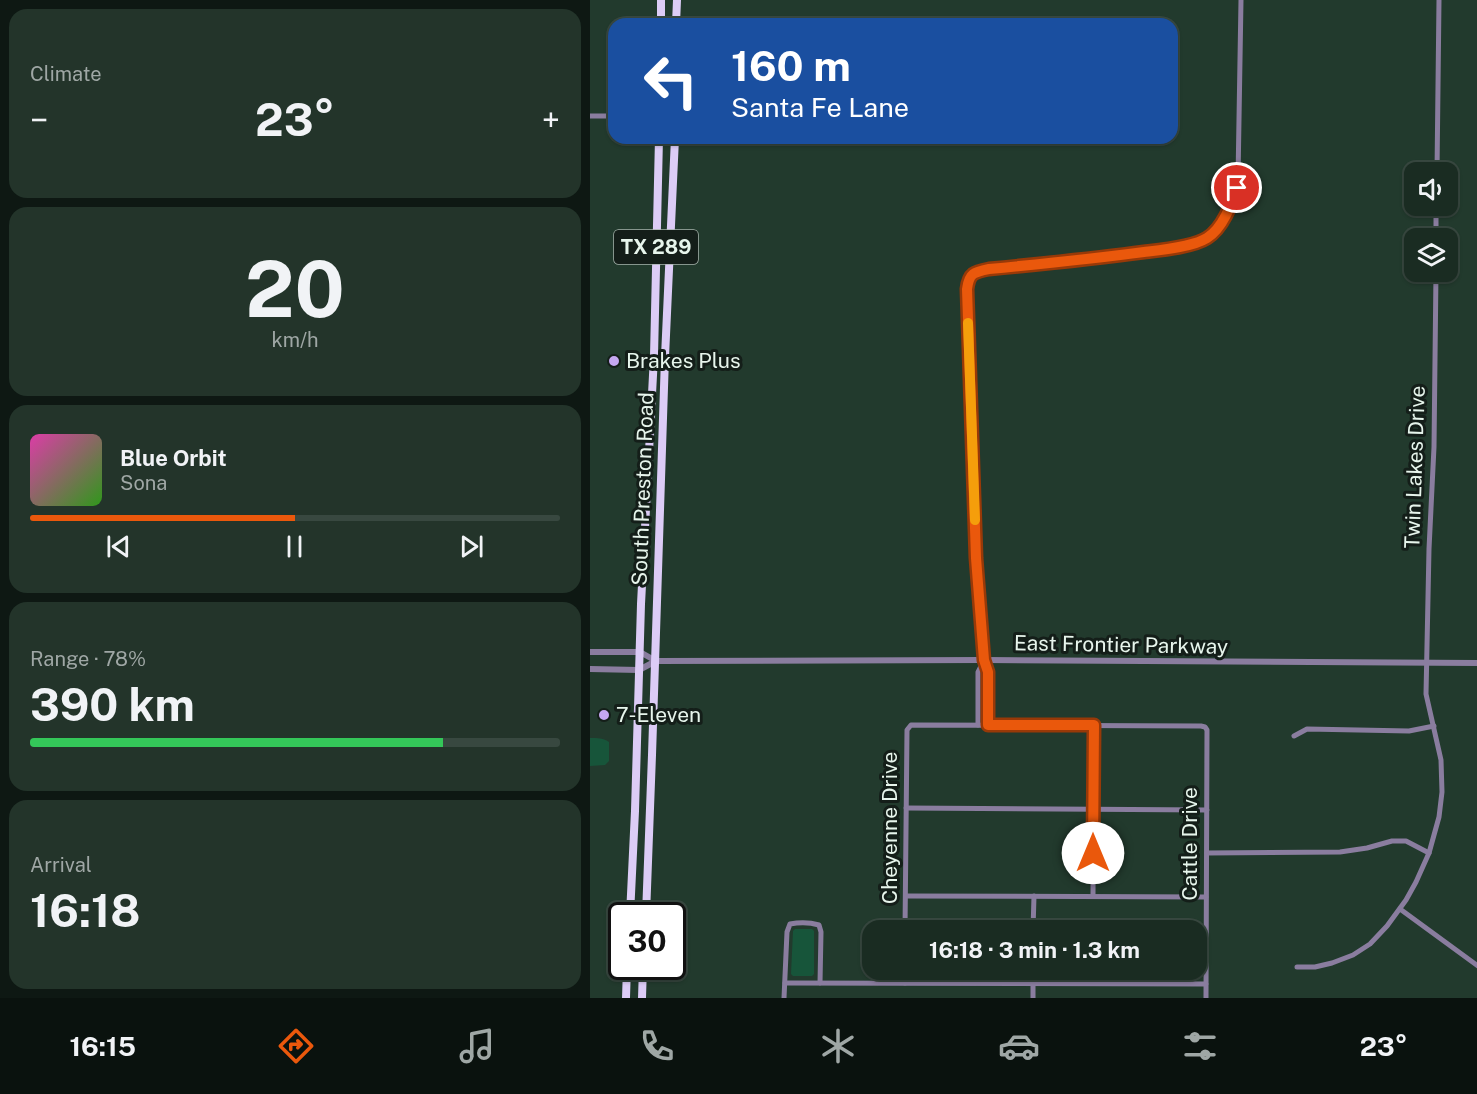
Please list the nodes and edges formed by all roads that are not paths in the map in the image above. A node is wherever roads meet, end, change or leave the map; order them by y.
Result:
1 (661, 0) edge
2 (677, 0) edge
3 (1241, 0) edge
4 (1439, 0) edge
5 (661, 18) edge
6 (676, 18) edge
7 (590, 116) edge
8 (608, 116) edge
9 (659, 144) edge
10 (675, 144) edge
11 (1437, 162) edge
12 (1436, 282) edge
13 (590, 652) edge
14 (640, 652) junction
15 (984, 660) junction
16 (656, 661) junction
17 (1428, 663) junction
18 (1478, 663) edge
19 (590, 669) edge
20 (639, 670) junction
21 (978, 725) junction
22 (988, 725) junction
23 (1094, 725) junction
24 (1434, 726) junction
25 (1294, 736) dead end
26 (906, 808) junction
27 (1093, 809) junction
28 (1207, 810) junction
29 (1207, 853) junction
30 (1429, 853) junction
31 (633, 864) junction
32 (648, 864) junction
33 (906, 896) junction
34 (1034, 896) junction
35 (1093, 896) junction
36 (1206, 897) junction
37 (631, 902) edge
38 (647, 902) edge
39 (1400, 909) junction
40 (905, 920) edge
41 (1033, 920) edge
42 (1478, 966) edge
43 (1297, 967) dead end
44 (627, 980) edge
45 (643, 980) edge
46 (1033, 980) edge
47 (785, 983) junction
48 (821, 983) junction
49 (905, 983) joint
50 (1033, 984) junction
51 (1206, 984) junction
52 (626, 998) edge
53 (642, 998) edge
54 (784, 998) edge
55 (1033, 998) edge
56 (1206, 998) edge

1 - 5 main road
2 - 6 main road
3 - 15 street
4 - 11 street
7 - 8 street
9 - 14 main road, South Preston Road / TX 289
10 - 16 main road, South Preston Road / TX 289
12 - 17 street, Twin Lakes Drive
13 - 14 street
14 - 16 street
14 - 20 main road, TX 289
15 - 16 street, East Frontier Parkway
15 - 17 street, East Frontier Parkway
15 - 21 street
15 - 22 street
16 - 20 street
16 - 32 main road, TX 289
17 - 18 street, East Frontier Parkway
17 - 24 street, Twin Lakes Drive
19 - 20 street
20 - 31 main road, TX 289
21 - 22 street
21 - 26 street, Cheyenne Drive
22 - 23 street
23 - 27 street
23 - 28 street, Cattle Drive
24 - 25 street
24 - 30 street, Twin Lakes Drive
26 - 27 street
26 - 33 street, Cheyenne Drive
27 - 28 street
27 - 35 street
28 - 29 street, Cattle Drive
29 - 30 street
29 - 36 street, Cattle Drive
30 - 39 street, Twin Lakes Drive
31 - 32 main road
31 - 37 main road, TX 289
32 - 38 main road, TX 289
33 - 34 street
33 - 40 street, Cheyenne Drive
34 - 35 street
34 - 41 street
35 - 36 street
36 - 51 street, Cattle Drive
39 - 42 street
39 - 43 street, Twin Lakes Drive
44 - 52 main road
45 - 53 main road
46 - 50 street
47 - 48 street
47 - 48 street
47 - 54 street
48 - 49 street
49 - 50 street
50 - 51 street
50 - 55 street
51 - 56 street, Cattle Drive

